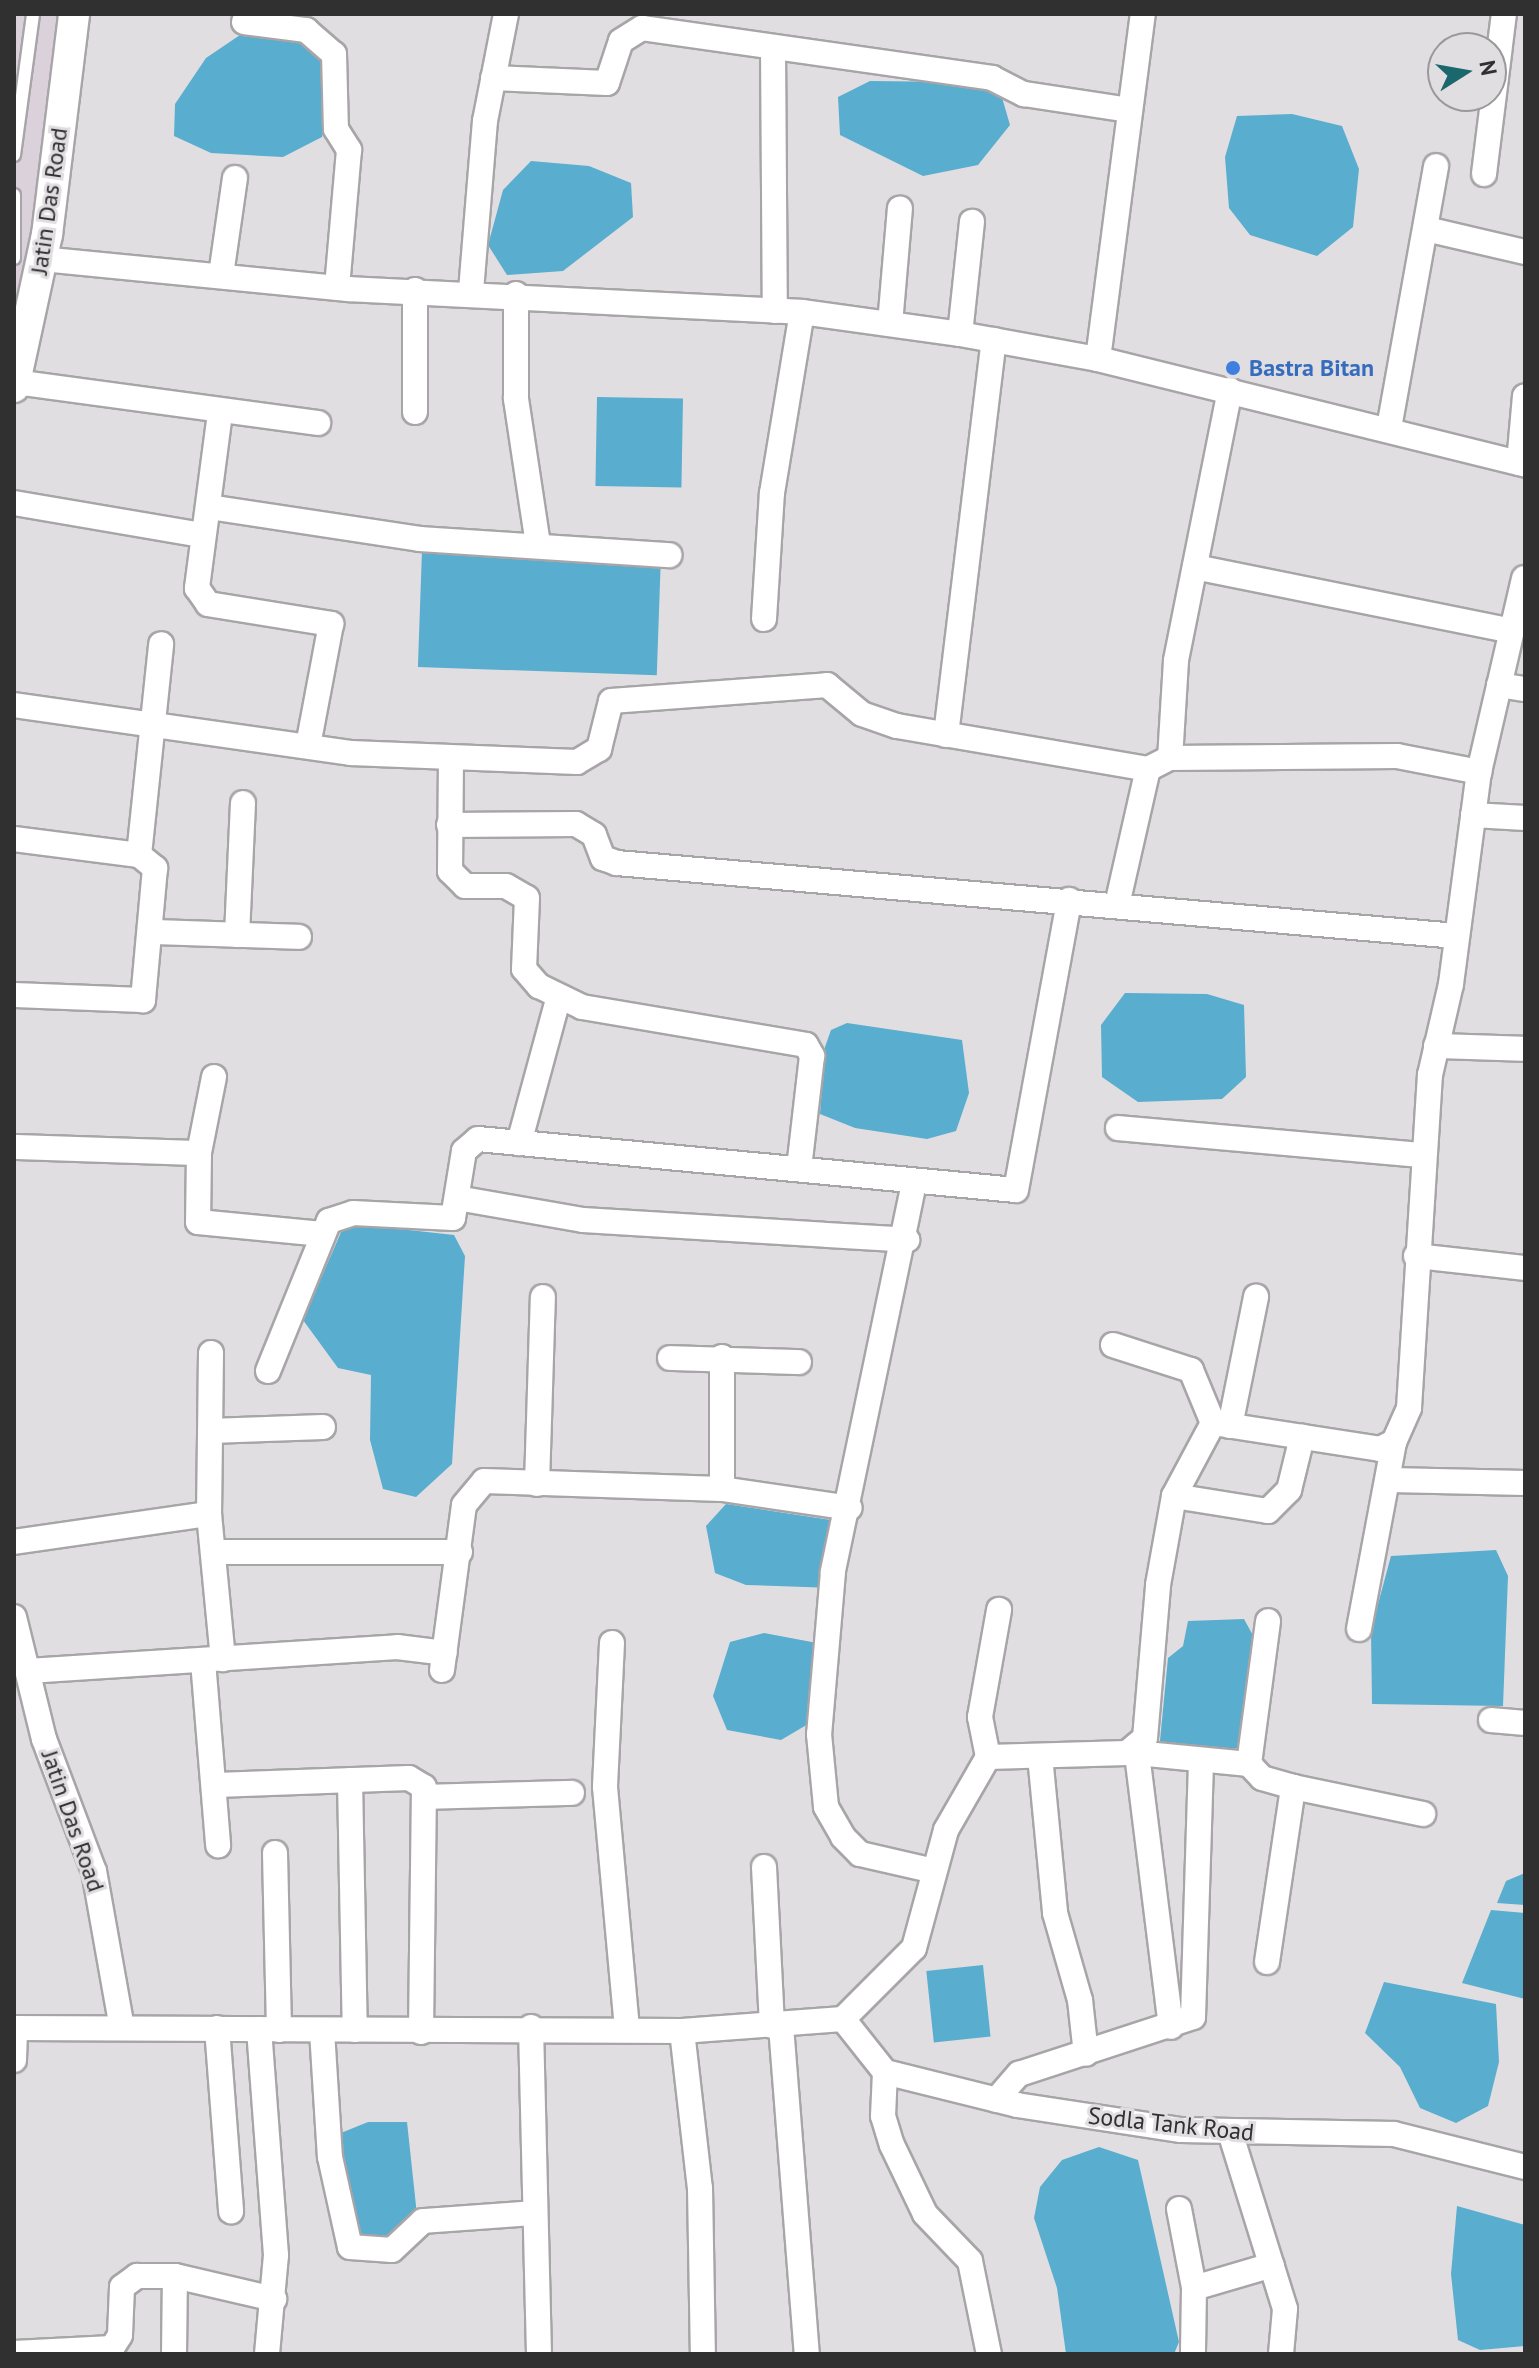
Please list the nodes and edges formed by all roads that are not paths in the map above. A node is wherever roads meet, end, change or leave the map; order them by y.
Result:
1 (33, 14) edge
2 (74, 14) edge
3 (506, 14) edge
4 (1143, 14) edge
5 (1511, 20) edge
6 (244, 22) dead end
7 (626, 23) edge
8 (773, 47) junction
9 (493, 78) junction
10 (1130, 110) junction
11 (14, 155) edge
12 (1436, 166) dead end
13 (1484, 174) dead end
14 (235, 178) dead end
15 (14, 195) edge
16 (900, 208) dead end
17 (972, 222) dead end
18 (1426, 229) junction
19 (1525, 252) edge
20 (28, 259) edge
21 (221, 275) junction
22 (337, 287) junction
23 (415, 290) junction
24 (471, 291) junction
25 (516, 294) junction
26 (775, 311) junction
27 (802, 312) junction
28 (890, 324) junction
29 (960, 334) junction
30 (994, 340) junction
31 (1098, 359) junction
32 (14, 384) edge
33 (1230, 390) junction
34 (1525, 396) edge
35 (415, 412) dead end
36 (220, 413) junction
37 (318, 423) dead end
38 (1389, 428) junction
39 (1522, 464) edge
40 (14, 503) edge
41 (209, 507) junction
42 (202, 535) junction
43 (538, 545) junction
44 (669, 555) dead end
45 (1195, 567) junction
46 (1524, 578) edge
47 (764, 619) dead end
48 (1517, 625) edge
49 (161, 644) dead end
50 (1499, 685) junction
51 (1525, 689) edge
52 (14, 705) edge
53 (156, 722) junction
54 (946, 735) junction
55 (308, 746) junction
56 (451, 758) junction
57 (1170, 758) junction
58 (1148, 769) junction
59 (1479, 772) junction
60 (243, 803) dead end
61 (1473, 815) junction
62 (1525, 818) edge
63 (449, 825) junction
64 (14, 839) edge
65 (139, 855) junction
66 (1069, 900) junction
67 (1117, 905) junction
68 (152, 932) junction
69 (237, 935) junction
70 (1457, 936) junction
71 (299, 937) dead end
72 (14, 995) edge
73 (558, 999) junction
74 (1436, 1046) junction
75 (1525, 1049) edge
76 (214, 1077) dead end
77 (1118, 1128) dead end
78 (519, 1143) junction
79 (14, 1147) edge
80 (199, 1153) junction
81 (1423, 1155) junction
82 (799, 1169) junction
83 (914, 1183) junction
84 (457, 1198) junction
85 (322, 1234) junction
86 (907, 1240) junction
87 (1416, 1256) junction
88 (1525, 1268) edge
89 (543, 1297) dead end
90 (1256, 1297) dead end
91 (1113, 1345) dead end
92 (211, 1353) dead end
93 (722, 1357) junction
94 (670, 1358) dead end
95 (799, 1362) dead end
96 (268, 1371) dead end
97 (1221, 1424) junction
98 (323, 1427) dead end
99 (210, 1431) junction
100 (1302, 1437) junction
101 (1394, 1442) junction
102 (1391, 1480) junction
103 (1525, 1483) edge
104 (537, 1484) junction
105 (722, 1489) junction
106 (1174, 1496) junction
107 (850, 1508) junction
108 (209, 1514) junction
109 (14, 1542) edge
110 (213, 1552) junction
111 (460, 1552) junction
112 (999, 1610) dead end
113 (14, 1617) edge
114 (1268, 1621) dead end
115 (1359, 1629) dead end
116 (612, 1643) dead end
117 (213, 1660) junction
118 (28, 1671) junction
119 (1491, 1720) dead end
120 (1525, 1723) edge
121 (1136, 1749) junction
122 (1040, 1756) junction
123 (988, 1757) junction
124 (1201, 1764) junction
125 (1249, 1764) junction
126 (350, 1780) junction
127 (216, 1785) junction
128 (1293, 1787) junction
129 (572, 1793) dead end
130 (425, 1797) junction
131 (1423, 1814) dead end
132 (218, 1845) dead end
133 (275, 1853) dead end
134 (764, 1867) dead end
135 (934, 1871) junction
136 (1267, 1962) dead end
137 (843, 2019) junction
138 (776, 2026) junction
139 (531, 2027) junction
140 (1171, 2027) junction
141 (14, 2028) edge
142 (122, 2028) junction
143 (217, 2028) junction
144 (627, 2029) junction
145 (269, 2030) junction
146 (355, 2030) junction
147 (322, 2031) junction
148 (682, 2031) junction
149 (421, 2032) junction
150 (1086, 2054) junction
151 (14, 2060) edge
152 (885, 2072) junction
153 (996, 2100) junction
154 (1230, 2132) junction
155 (1522, 2158) edge
156 (1179, 2209) dead end
157 (231, 2211) dead end
158 (535, 2213) junction
159 (1272, 2265) junction
160 (175, 2276) junction
161 (1194, 2288) junction
162 (274, 2299) junction
163 (14, 2353) edge
164 (174, 2354) edge
165 (267, 2354) edge
166 (539, 2354) edge
167 (703, 2354) edge
168 (807, 2354) edge
169 (989, 2354) edge
170 (1193, 2354) edge
171 (1281, 2354) edge

1 - 11 lane
2 - 20 street, Jatin Das Road
3 - 9 street
4 - 10 street
5 - 13 street
6 - 22 street
7 - 8 street
7 - 9 street
8 - 10 street
8 - 26 street
9 - 24 street
10 - 31 street
12 - 18 street
14 - 21 street
15 - 20 lane
16 - 28 street
17 - 29 street
18 - 19 street
18 - 38 street
20 - 21 street
20 - 32 street, Jatin Das Road
21 - 22 street
22 - 23 street
23 - 24 street
23 - 35 street
24 - 25 street
25 - 26 street
25 - 43 street
26 - 27 street
27 - 28 street
27 - 47 street
28 - 29 street
29 - 30 street
30 - 31 street
30 - 54 street
31 - 33 street
32 - 36 street
33 - 38 street
33 - 45 street
34 - 39 street
36 - 37 street
36 - 41 street
38 - 39 street
40 - 42 street
41 - 42 street
41 - 43 street
42 - 55 street
43 - 44 street
45 - 48 street
45 - 57 street
46 - 48 street
48 - 50 street
49 - 53 street
50 - 51 street
50 - 59 street
52 - 53 street
53 - 55 street
53 - 65 street
54 - 56 street
54 - 58 street
55 - 56 street
56 - 63 street
57 - 58 street
57 - 59 street
58 - 67 street
59 - 61 street
60 - 69 street
61 - 62 street
61 - 70 street
63 - 66 street
63 - 73 street
64 - 65 street
65 - 68 street
66 - 67 street
66 - 83 street
67 - 70 street
68 - 69 street
68 - 72 street
69 - 71 street
70 - 74 street
73 - 78 street
73 - 82 street
74 - 75 street
74 - 81 street
76 - 80 street
77 - 81 street
78 - 82 street
78 - 84 street
79 - 80 street
80 - 85 street
81 - 87 street
82 - 83 street
83 - 86 street
84 - 85 street
84 - 86 street
85 - 96 street
86 - 107 street
87 - 88 street
87 - 101 street
89 - 104 street
90 - 97 street
91 - 97 street
92 - 99 street
93 - 94 street
93 - 95 street
93 - 105 street
97 - 100 street
97 - 106 street
98 - 99 street
99 - 108 street
100 - 101 street
100 - 106 street
101 - 102 street
102 - 103 street
102 - 115 street
104 - 105 street
104 - 111 street
105 - 107 street
106 - 121 street
107 - 135 street
108 - 109 street
108 - 110 street
110 - 111 street
110 - 117 street
111 - 117 street
112 - 123 street
113 - 118 street, Jatin Das Road
114 - 125 street
116 - 144 street
117 - 118 street
117 - 127 street
118 - 142 street, Jatin Das Road
119 - 120 street
121 - 122 street
121 - 124 street
121 - 140 street
122 - 123 street
122 - 150 street
123 - 135 street
124 - 125 street
124 - 140 street
125 - 128 street
126 - 127 street
126 - 130 street
126 - 146 street
127 - 132 street
128 - 131 street
128 - 136 street
129 - 130 street
130 - 149 street
133 - 145 street
134 - 138 street
135 - 137 street
137 - 138 street
137 - 152 street
138 - 148 street
138 - 168 street
139 - 144 street
139 - 149 street
139 - 158 street
140 - 150 street
141 - 142 street
141 - 151 street
142 - 143 street
143 - 145 street
143 - 157 street
144 - 148 street
145 - 147 street
145 - 162 street
146 - 147 street
146 - 149 street
147 - 158 street
148 - 167 street
150 - 153 street
152 - 153 street, Sodla Tank Road
152 - 169 street
153 - 154 street, Sodla Tank Road
154 - 155 street, Sodla Tank Road
154 - 159 street
156 - 161 street
158 - 166 street
159 - 161 street
159 - 171 street
160 - 162 street
160 - 163 street
160 - 164 street
161 - 170 street
162 - 165 street

